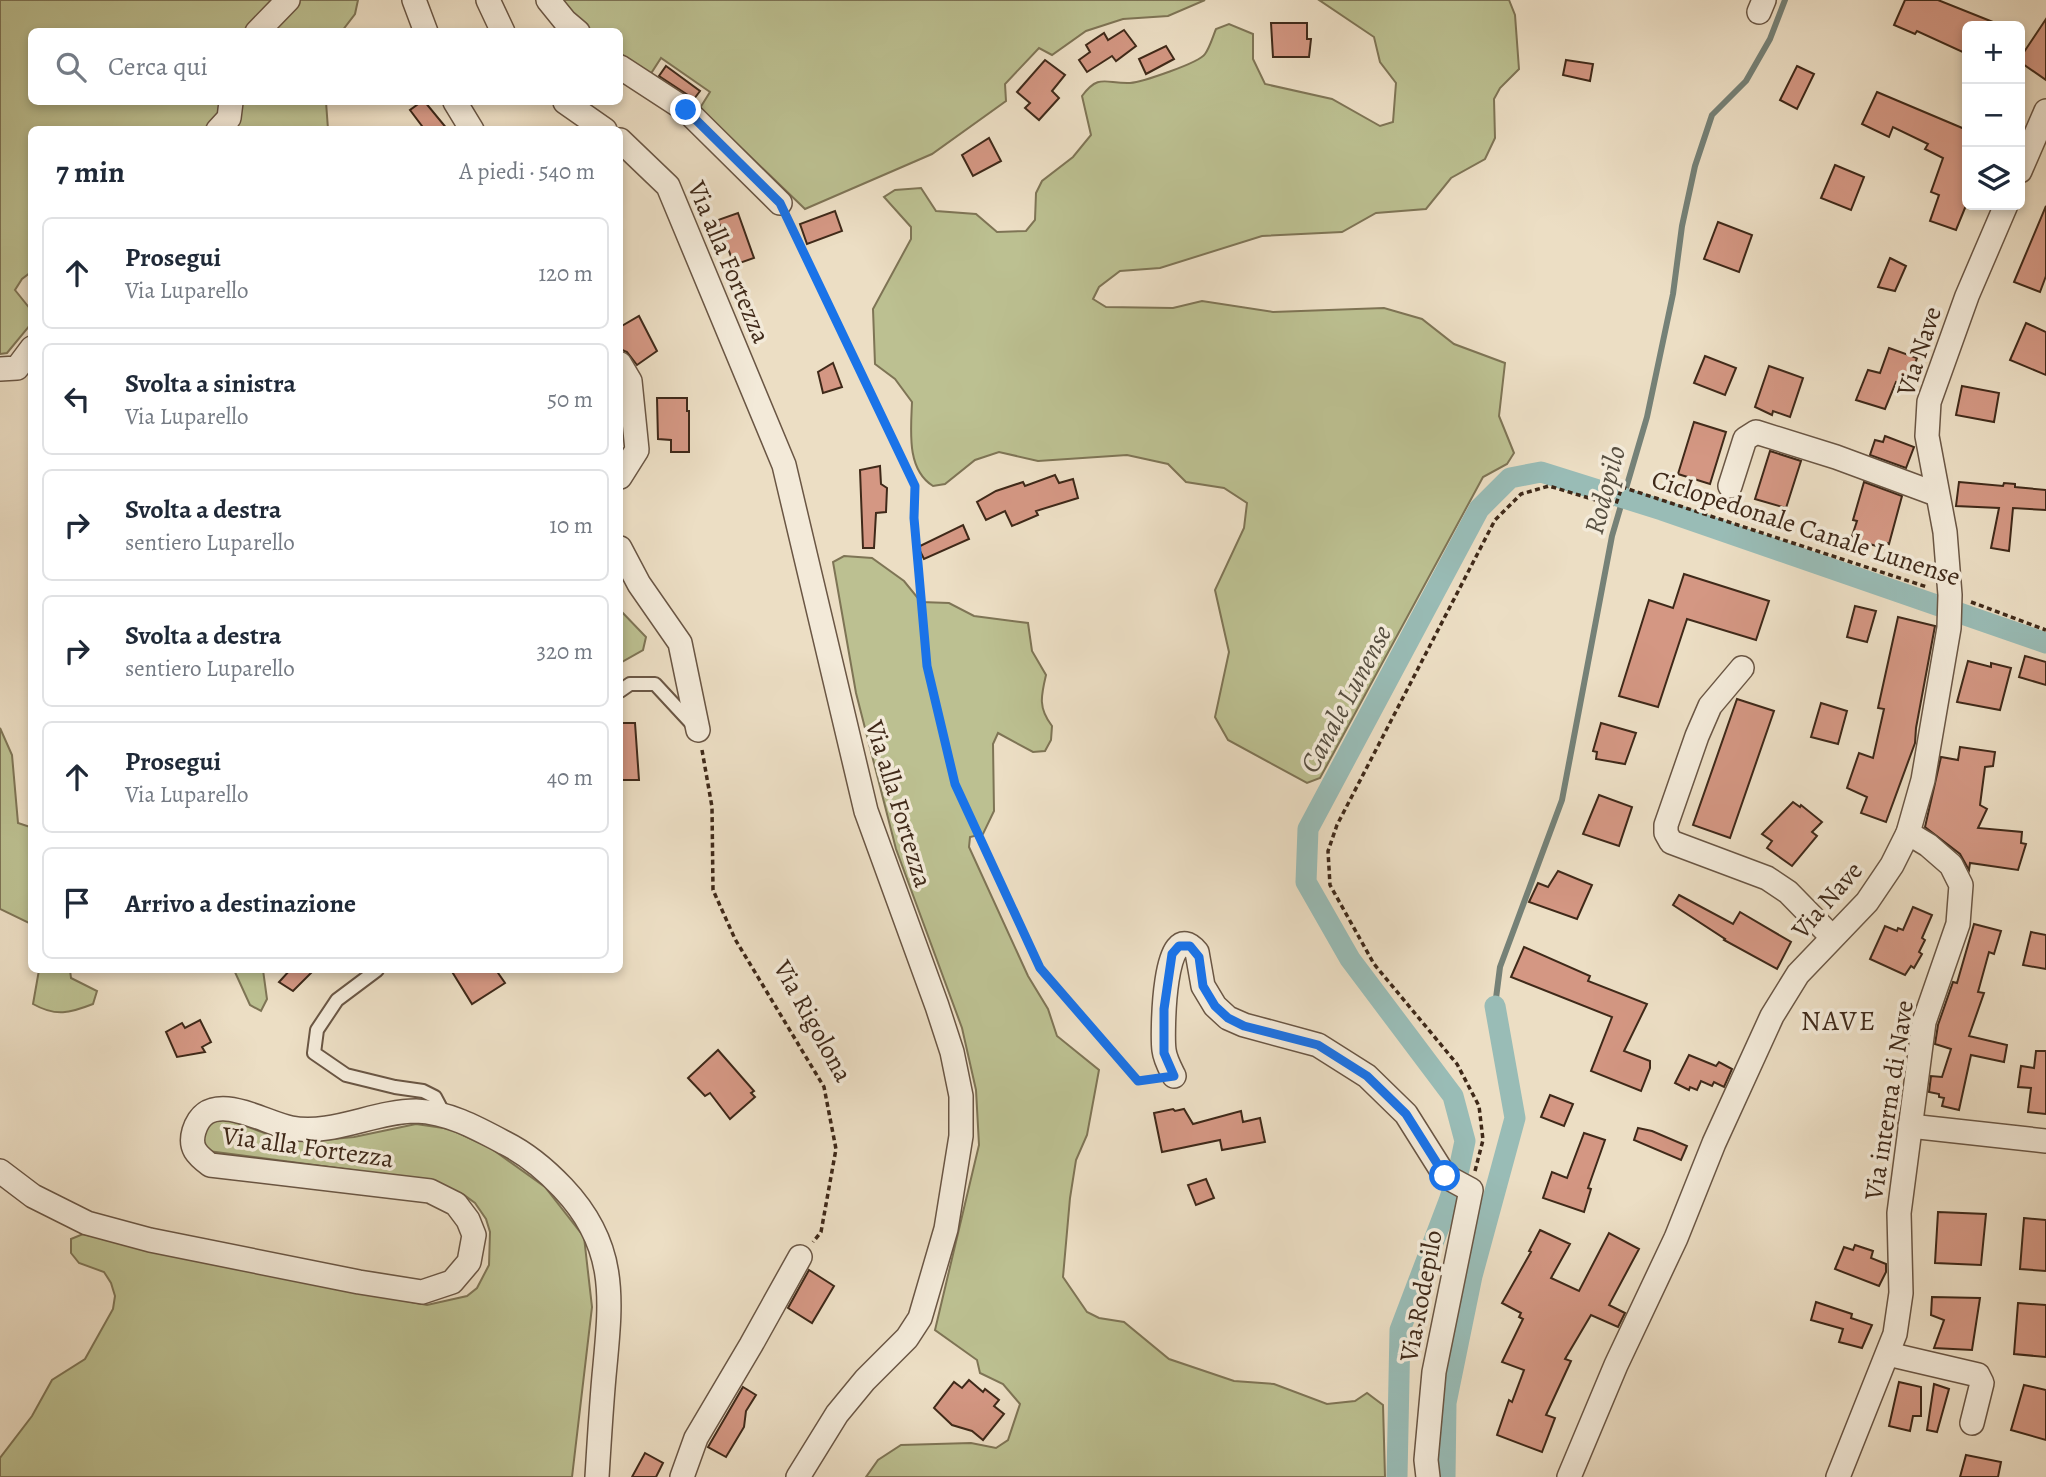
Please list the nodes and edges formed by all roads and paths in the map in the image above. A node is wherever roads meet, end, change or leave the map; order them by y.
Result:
1 (288, 0) edge
2 (414, 0) edge
3 (488, 0) edge
4 (548, 0) edge
5 (261, 28) edge
6 (424, 28) edge
7 (501, 28) edge
8 (574, 28) edge
9 (623, 69) edge
10 (231, 105) edge
11 (457, 105) edge
12 (569, 105) edge
13 (2046, 111) edge
14 (222, 126) edge
15 (470, 126) edge
16 (599, 126) edge
17 (623, 143) edge
18 (2025, 159) edge
19 (780, 203) joint
20 (2004, 210) edge
21 (28, 354) edge
22 (0, 369) edge
23 (623, 369) edge
24 (623, 472) edge
25 (1730, 486) dead end
26 (1936, 494) junction
27 (623, 554) edge
28 (1950, 595) junction
29 (2046, 630) edge
30 (1742, 668) dead end
31 (623, 689) edge
32 (698, 730) junction
33 (1908, 833) junction
34 (1832, 937) junction
35 (373, 973) edge
36 (1174, 1076) joint
37 (444, 1114) junction
38 (1910, 1126) junction
39 (2046, 1142) edge
40 (0, 1171) edge
41 (1459, 1184) junction
42 (800, 1257) joint
43 (1888, 1354) junction
44 (1972, 1423) dead end
45 (597, 1477) edge
46 (682, 1477) edge
47 (798, 1477) edge
48 (1427, 1477) edge
49 (1569, 1477) edge
50 (1838, 1477) edge

1 - 5 street
2 - 6 street
3 - 7 street
4 - 8 street
9 - 19 street
10 - 14 street
11 - 15 street
12 - 16 street
13 - 18 street
17 - 47 street, Via alla Fortezza
19 - 36 path
20 - 26 street, Via Nave
21 - 22 street
23 - 24 street
25 - 26 street
26 - 28 street, Via Nave
27 - 32 street
28 - 29 path, Ciclopedonale Canale Lunense
28 - 33 street, Via Nave
28 - 41 path, Ciclopedonale Canale Lunense
30 - 34 street
31 - 32 lane
32 - 42 path, Via Rigolona
33 - 34 street, Via Nave
33 - 38 street, Via interna di Nave
34 - 49 street, Via Nave
35 - 37 lane
36 - 41 street
37 - 40 street, Via alla Fortezza
37 - 45 street, Via alla Fortezza
38 - 39 street
38 - 43 street, Via interna di Nave
41 - 48 street, Via Rodepilo
42 - 46 street
43 - 44 street
43 - 50 street, Via interna di Nave

